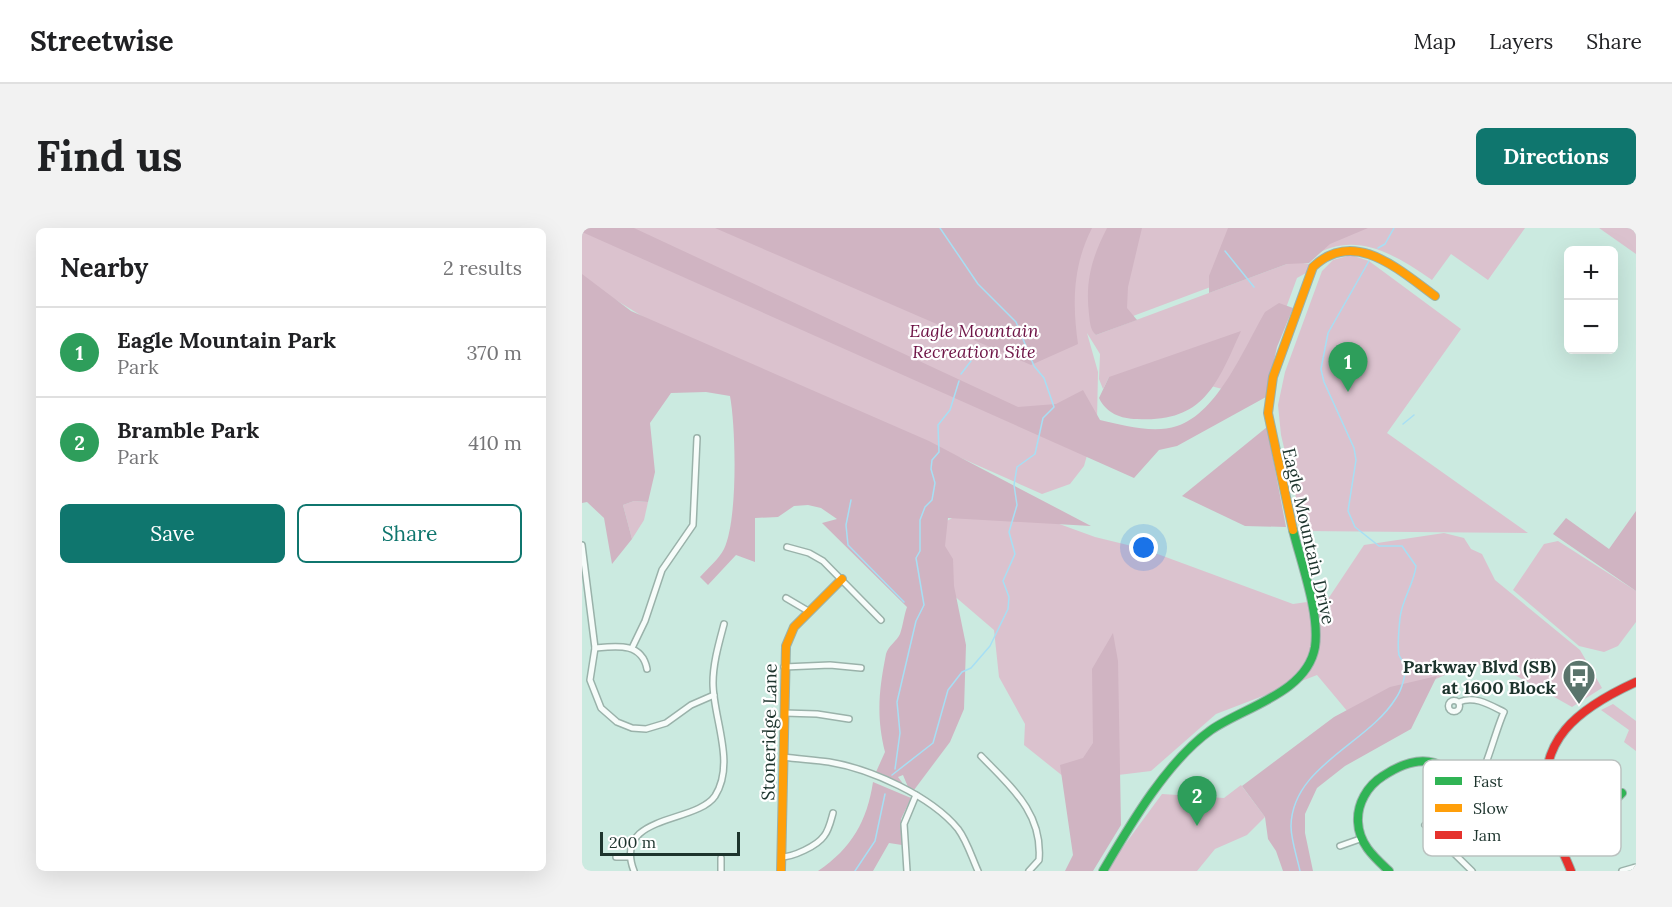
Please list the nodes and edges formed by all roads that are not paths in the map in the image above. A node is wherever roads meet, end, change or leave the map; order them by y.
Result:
1 (1435, 296) dead end
2 (697, 438) dead end
3 (582, 545) edge
4 (787, 547) dead end
5 (842, 579) junction
6 (585, 580) edge
7 (786, 598) dead end
8 (808, 611) junction
9 (880, 620) dead end
10 (724, 624) dead end
11 (595, 648) junction
12 (632, 648) junction
13 (784, 667) junction
14 (861, 668) dead end
15 (647, 669) dead end
16 (1636, 681) edge
17 (714, 695) junction
18 (1459, 702) dead end
19 (784, 713) junction
20 (849, 719) dead end
21 (981, 756) dead end
22 (783, 757) junction
23 (1423, 760) edge
24 (1487, 760) edge
25 (1552, 760) edge
26 (916, 795) junction
27 (833, 813) dead end
28 (1360, 839) junction
29 (1340, 846) dead end
30 (781, 856) junction
31 (1457, 856) edge
32 (1564, 856) edge
33 (630, 857) junction
34 (616, 858) dead end
35 (721, 858) dead end
36 (1636, 867) edge
37 (634, 871) edge
38 (721, 871) edge
39 (781, 871) edge
40 (907, 871) edge
41 (978, 871) edge
42 (1029, 871) edge
43 (1104, 871) edge
44 (1389, 871) edge
45 (1472, 871) edge
46 (1570, 871) edge
47 (1622, 871) edge

1 - 43 street, Eagle Mountain Drive
2 - 12 street
3 - 6 street
4 - 5 street
5 - 8 street, Stoneridge Lane
5 - 9 street
6 - 11 street
7 - 8 street
8 - 13 street, Stoneridge Lane
10 - 17 street
11 - 12 street
11 - 17 street
12 - 15 street
13 - 14 street
13 - 19 street, Stoneridge Lane
16 - 25 street
17 - 33 street
18 - 24 street
19 - 20 street
19 - 22 street, Stoneridge Lane
21 - 42 street
22 - 26 street
22 - 30 street, Stoneridge Lane
23 - 28 street
26 - 40 street
26 - 41 street
27 - 30 street
28 - 29 street
28 - 44 street
30 - 39 street, Stoneridge Lane
31 - 45 street
32 - 46 street
33 - 34 street
33 - 37 street
35 - 38 street
36 - 47 street

